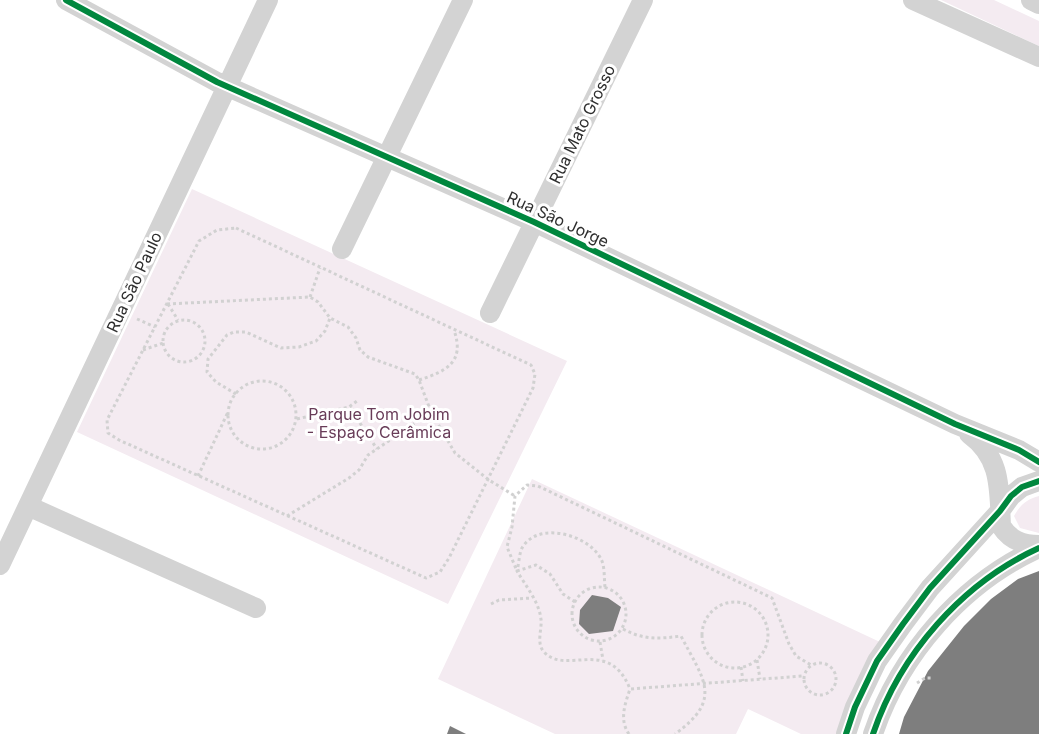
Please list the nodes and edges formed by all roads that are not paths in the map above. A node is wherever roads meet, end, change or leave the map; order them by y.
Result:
1 (66, 0) edge
2 (268, 0) edge
3 (463, 0) edge
4 (643, 0) edge
5 (913, 0) edge
6 (1031, 0) edge
7 (1039, 4) edge
8 (1039, 57) edge
9 (226, 87) junction
10 (386, 158) junction
11 (534, 222) junction
12 (342, 249) dead end
13 (490, 313) dead end
14 (955, 424) junction
15 (1039, 462) edge
16 (1039, 481) edge
17 (28, 506) junction
18 (1000, 511) junction
19 (1039, 547) edge
20 (0, 565) edge
21 (256, 608) dead end
22 (846, 734) edge
23 (873, 734) edge

1 - 9 street, Rua São Jorge
2 - 9 street, Rua São Paulo
3 - 10 street
4 - 11 street, Rua Mato Grosso
5 - 8 street
6 - 7 street
9 - 10 street, Rua São Jorge
9 - 17 street, Rua São Paulo
10 - 11 street, Rua São Jorge
10 - 12 street
11 - 13 street, Rua Mato Grosso
11 - 14 street, Rua São Jorge
14 - 15 street, Rua São Jorge
14 - 18 street, Rua São Jorge
16 - 18 street
17 - 20 street, Rua São Paulo
17 - 21 street
18 - 19 street, Rua São Jorge
18 - 22 street
19 - 23 street

